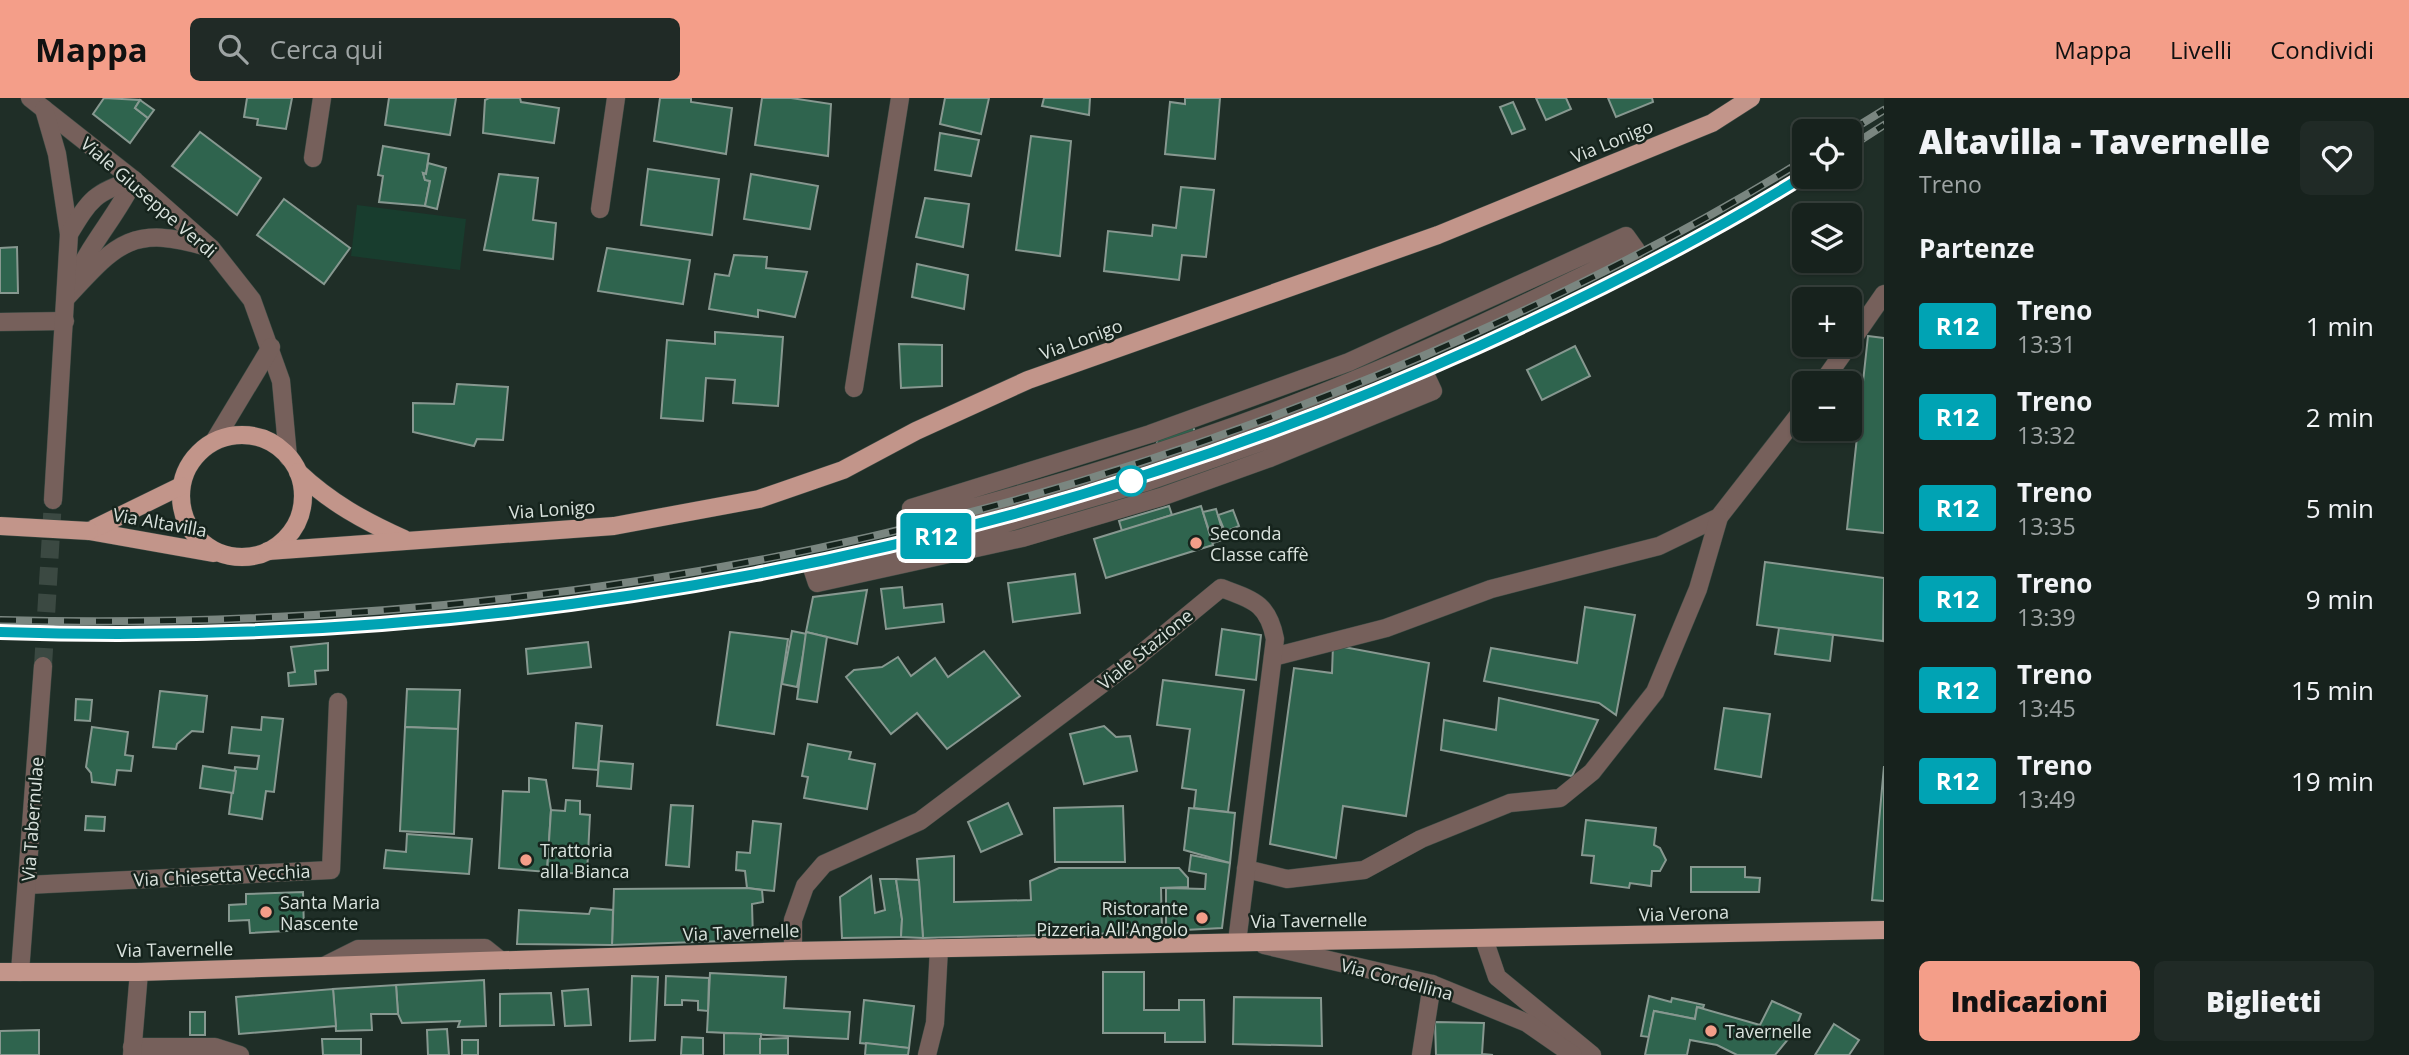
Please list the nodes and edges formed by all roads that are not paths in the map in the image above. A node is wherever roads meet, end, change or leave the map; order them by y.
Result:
1 (322, 98) edge
2 (615, 98) edge
3 (900, 98) edge
4 (1751, 98) edge
5 (37, 103) edge
6 (313, 158) dead end
7 (134, 180) junction
8 (600, 209) dead end
9 (69, 234) junction
10 (211, 248) junction
11 (1884, 295) edge
12 (66, 298) junction
13 (65, 321) junction
14 (0, 322) edge
15 (1862, 326) edge
16 (271, 347) junction
17 (854, 388) dead end
18 (1792, 423) edge
19 (215, 440) junction
20 (293, 464) junction
21 (181, 485) junction
22 (53, 500) tunnel mouth
23 (1719, 517) junction
24 (917, 523) joint
25 (0, 526) edge
26 (89, 531) junction
27 (407, 540) junction
28 (268, 551) junction
29 (224, 555) junction
30 (817, 583) joint
31 (1273, 657) junction
32 (43, 666) tunnel mouth
33 (338, 702) dead end
34 (1246, 869) junction
35 (27, 885) junction
36 (1884, 930) edge
37 (1484, 939) junction
38 (1244, 942) junction
39 (939, 948) junction
40 (793, 951) junction
41 (0, 972) edge
42 (20, 972) junction
43 (139, 972) junction
44 (1432, 985) junction
45 (132, 1051) edge
46 (240, 1055) edge
47 (927, 1055) edge
48 (1421, 1055) edge
49 (1573, 1055) edge
50 (1592, 1055) edge

1 - 6 street
2 - 8 street
3 - 17 street
4 - 27 main road, Via Lonigo
5 - 7 street, Viale Giuseppe Verdi
5 - 9 street
7 - 9 street
7 - 10 street, Viale Giuseppe Verdi
7 - 12 street
9 - 12 street
10 - 12 street
10 - 16 street, Viale Giuseppe Verdi
11 - 15 street
12 - 13 street
13 - 14 street
13 - 22 street
16 - 19 street
16 - 20 street, Viale Giuseppe Verdi
18 - 23 street
19 - 20 main road
19 - 21 main road
20 - 27 main road, Via Lonigo
20 - 28 main road
21 - 26 main road, Via Altavilla
21 - 29 main road
23 - 31 street
23 - 34 street
24 - 24 street
25 - 26 main road, Via Altavilla, bridge
26 - 29 main road, Via Altavilla
27 - 28 main road, Via Lonigo
28 - 29 main road
30 - 30 street
31 - 34 street, Viale Stazione
31 - 40 street, Viale Stazione
32 - 35 street, Via Tabernulae
33 - 35 street, Via Chiesetta Vecchia
34 - 38 street, Viale Stazione
35 - 42 street, Via Tabernulae
36 - 37 main road, Via Verona
37 - 38 main road, Via Tavernelle
37 - 50 street
38 - 39 main road, Via Tavernelle
38 - 44 street, Via Cordellina
39 - 40 main road, Via Tavernelle
39 - 47 street
40 - 43 main road, Via Tavernelle
41 - 42 main road, Via Tavernelle
42 - 43 main road, Via Tavernelle
43 - 45 street
44 - 48 street
44 - 49 street, Via Cordellina
45 - 46 street

